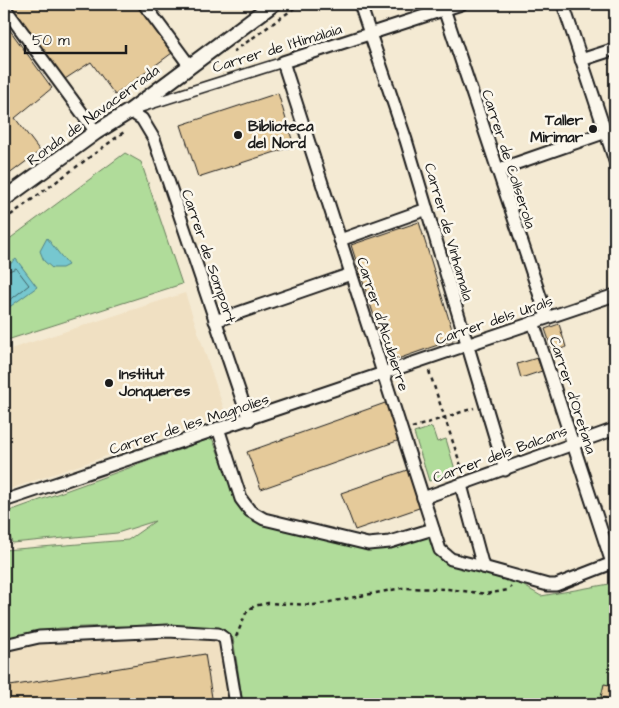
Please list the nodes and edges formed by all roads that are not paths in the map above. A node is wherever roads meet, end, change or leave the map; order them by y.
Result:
1 (144, 4) edge
2 (360, 4) edge
3 (461, 4) edge
4 (563, 4) edge
5 (268, 5) edge
6 (4, 7) edge
7 (444, 9) junction
8 (370, 35) junction
9 (615, 49) edge
10 (581, 60) junction
11 (284, 62) junction
12 (189, 65) junction
13 (130, 111) junction
14 (611, 131) edge
15 (96, 132) junction
16 (615, 161) edge
17 (497, 170) junction
18 (4, 199) edge
19 (427, 209) junction
20 (340, 240) junction
21 (351, 274) junction
22 (615, 295) edge
23 (546, 317) junction
24 (215, 321) junction
25 (533, 322) junction
26 (466, 345) junction
27 (384, 374) junction
28 (249, 420) junction
29 (218, 428) junction
30 (615, 429) edge
31 (573, 443) junction
32 (505, 470) junction
33 (464, 484) junction
34 (423, 498) junction
35 (4, 502) edge
36 (433, 529) junction
37 (614, 563) edge
38 (482, 567) junction
39 (4, 645) edge
40 (236, 704) edge

1 - 12 street
2 - 8 street, Carrer de Vinhamala
3 - 7 street, Carrer de l'Himàlaia
4 - 10 street
5 - 12 street, Ronda de Navacerrada
6 - 15 street
7 - 8 street, Carrer de l'Himàlaia
7 - 17 street, Carrer de Collserola
8 - 11 street, Carrer de l'Himàlaia
8 - 19 street, Carrer de Vinhamala
9 - 10 street
10 - 14 street
11 - 13 street, Carrer de l'Himàlaia
11 - 20 street, Carrer d'Alcubierre
12 - 13 street, Ronda de Navacerrada
13 - 15 street, Ronda de Navacerrada
13 - 24 street, Carrer de Somport
14 - 16 street
14 - 17 street
15 - 18 street, Ronda de Navacerrada
17 - 23 street, Carrer de Collserola
19 - 20 street
19 - 26 street, Carrer de Vinhamala
20 - 21 street, Carrer d'Alcubierre
21 - 24 street
21 - 27 street, Carrer d'Alcubierre
22 - 23 street, Carrer dels Urals
23 - 25 street, Carrer dels Urals
24 - 28 street, Carrer de Somport
25 - 26 street, Carrer dels Urals
25 - 31 street, Carrer d'Oretana
26 - 27 street, Carrer dels Urals
26 - 32 street, Carrer de Vinhamala
27 - 28 street, Carrer de les Magnolies
27 - 34 street, Carrer d'Alcubierre
28 - 29 street, Carrer de les Magnolies
29 - 35 street, Carrer de les Magnolies
29 - 36 street
30 - 31 street, Carrer dels Balcans
31 - 32 street, Carrer dels Balcans
31 - 37 street, Carrer d'Oretana
32 - 33 street, Carrer dels Balcans
33 - 34 street, Carrer dels Balcans
33 - 38 street
34 - 36 street, Carrer d'Alcubierre
36 - 38 street, Carrer d'Alcubierre
37 - 38 street, Carrer d'Alcubierre
39 - 40 street

